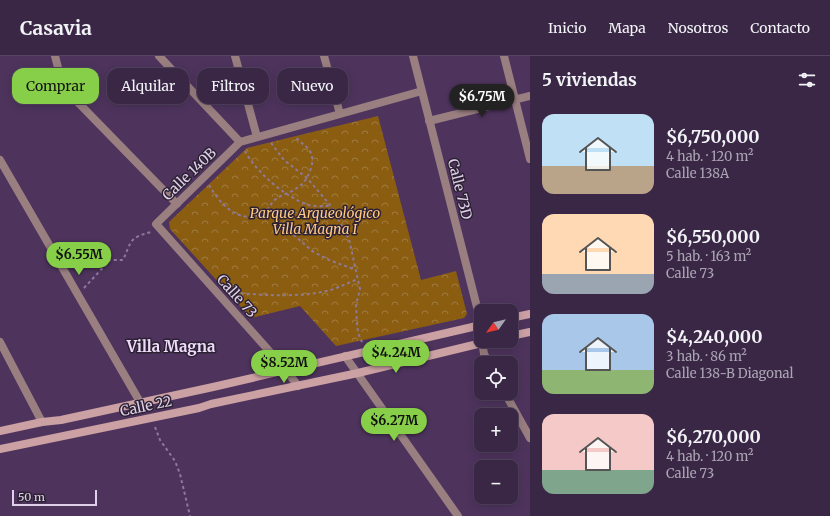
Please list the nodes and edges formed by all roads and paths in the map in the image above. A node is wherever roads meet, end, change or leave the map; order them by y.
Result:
1 (55, 56) edge
2 (159, 56) edge
3 (235, 56) edge
4 (324, 56) edge
5 (413, 56) edge
6 (504, 56) edge
7 (422, 91) junction
8 (530, 96) edge
9 (515, 100) junction
10 (340, 114) junction
11 (429, 121) junction
12 (294, 134) dead end
13 (258, 137) junction
14 (269, 140) dead end
15 (242, 145) junction
16 (530, 159) edge
17 (0, 160) edge
18 (307, 178) junction
19 (207, 182) dead end
20 (287, 194) junction
21 (177, 204) junction
22 (331, 206) junction
23 (267, 211) junction
24 (158, 226) junction
25 (356, 270) junction
26 (358, 279) junction
27 (223, 291) dead end
28 (77, 294) junction
29 (476, 304) edge
30 (530, 314) edge
31 (518, 317) edge
32 (474, 327) edge
33 (530, 332) edge
34 (518, 335) edge
35 (0, 342) edge
36 (362, 342) dead end
37 (474, 345) edge
38 (345, 356) junction
39 (286, 370) junction
40 (358, 373) junction
41 (298, 386) junction
42 (509, 400) edge
43 (140, 402) junction
44 (42, 422) junction
45 (154, 424) dead end
46 (0, 431) edge
47 (530, 438) edge
48 (0, 449) edge
49 (190, 516) edge
50 (458, 516) edge

1 - 21 street
2 - 15 street
3 - 13 street
4 - 10 street
5 - 7 street, Calle 73D
6 - 9 street
7 - 10 street
7 - 11 street, Calle 73D
8 - 9 street
9 - 11 street
9 - 16 street
10 - 13 street
11 - 29 street, Calle 73D
12 - 18 path
13 - 15 street
14 - 18 path
15 - 20 path
15 - 21 street, Calle 140B
17 - 28 street
18 - 20 path
18 - 22 path
19 - 23 path
20 - 22 path
20 - 23 path
21 - 24 street, Calle 140B
22 - 25 path
23 - 25 path
24 - 28 path
24 - 39 street, Calle 73
25 - 26 path
26 - 27 path
26 - 36 path
28 - 43 street
30 - 31 street
32 - 38 street, Calle 22
33 - 34 street
35 - 44 street
37 - 40 street, Calle 22
38 - 39 street, Calle 22
38 - 40 street
39 - 41 street, Calle 73
39 - 43 street, Calle 22
40 - 41 street, Calle 22
40 - 50 street
41 - 48 street, Calle 22
42 - 47 street
43 - 44 street, Calle 22
44 - 46 street, Calle 22
45 - 49 path

